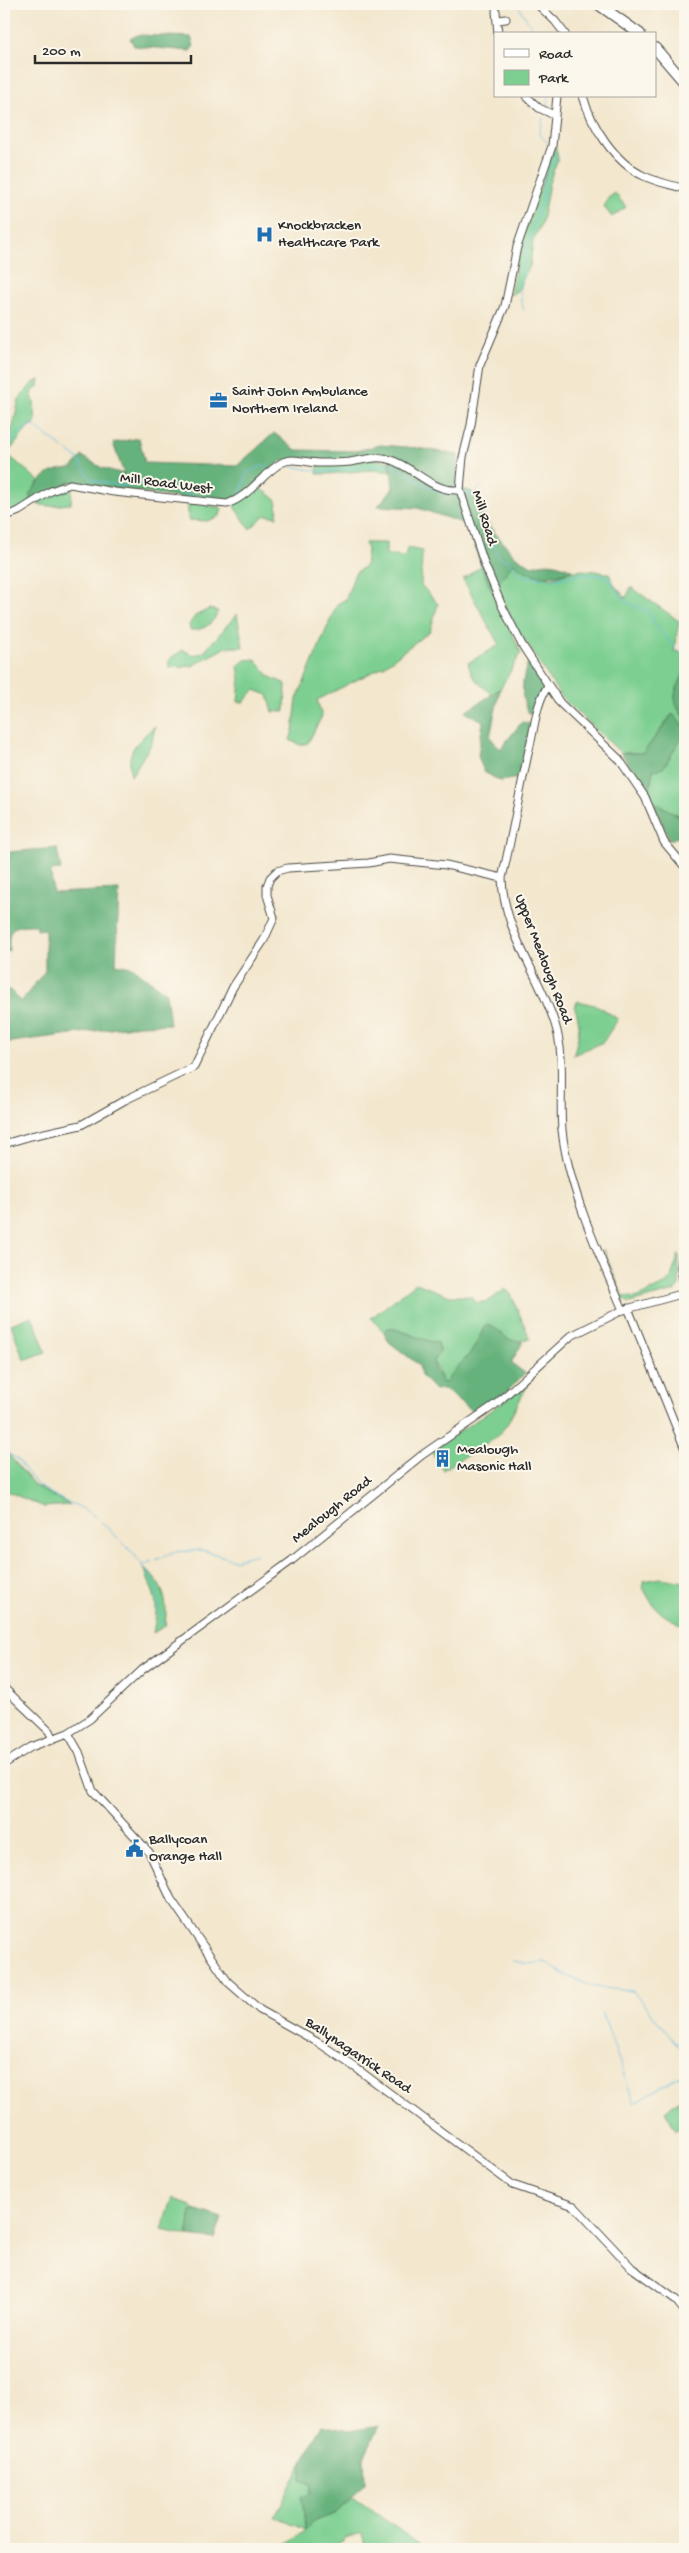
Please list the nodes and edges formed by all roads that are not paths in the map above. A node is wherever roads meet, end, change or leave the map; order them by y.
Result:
1 (537, 4) edge
2 (598, 4) edge
3 (496, 11) dead end
4 (506, 19) dead end
5 (496, 20) junction
6 (498, 32) edge
7 (563, 32) edge
8 (637, 32) edge
9 (656, 49) edge
10 (685, 83) edge
11 (528, 98) edge
12 (557, 98) edge
13 (584, 98) edge
14 (554, 115) junction
15 (685, 189) edge
16 (460, 490) junction
17 (4, 517) edge
18 (548, 686) junction
19 (685, 867) edge
20 (502, 878) junction
21 (4, 1144) edge
22 (685, 1244) edge
23 (685, 1293) edge
24 (626, 1309) junction
25 (685, 1449) edge
26 (4, 1688) edge
27 (68, 1733) junction
28 (53, 1739) junction
29 (4, 1764) edge
30 (685, 2312) edge

1 - 7 street
2 - 8 highway
3 - 5 street
4 - 5 street
5 - 6 street
9 - 10 highway
11 - 14 street
12 - 14 street, Mill Road
13 - 15 street
14 - 16 street, Mill Road
16 - 17 street, Mill Road West
16 - 18 street, Mill Road
18 - 19 street, Mill Road
18 - 20 street, Upper Mealough Road
20 - 21 street, Upper Mealough Road
20 - 24 street, Upper Mealough Road
22 - 23 street
23 - 24 street, Mealough Road
24 - 25 street, Upper Mealough Road
24 - 27 street, Mealough Road
26 - 28 street
27 - 28 street, Mealough Road
27 - 30 street, Ballynagarrick Road
28 - 29 street, Mealough Road

